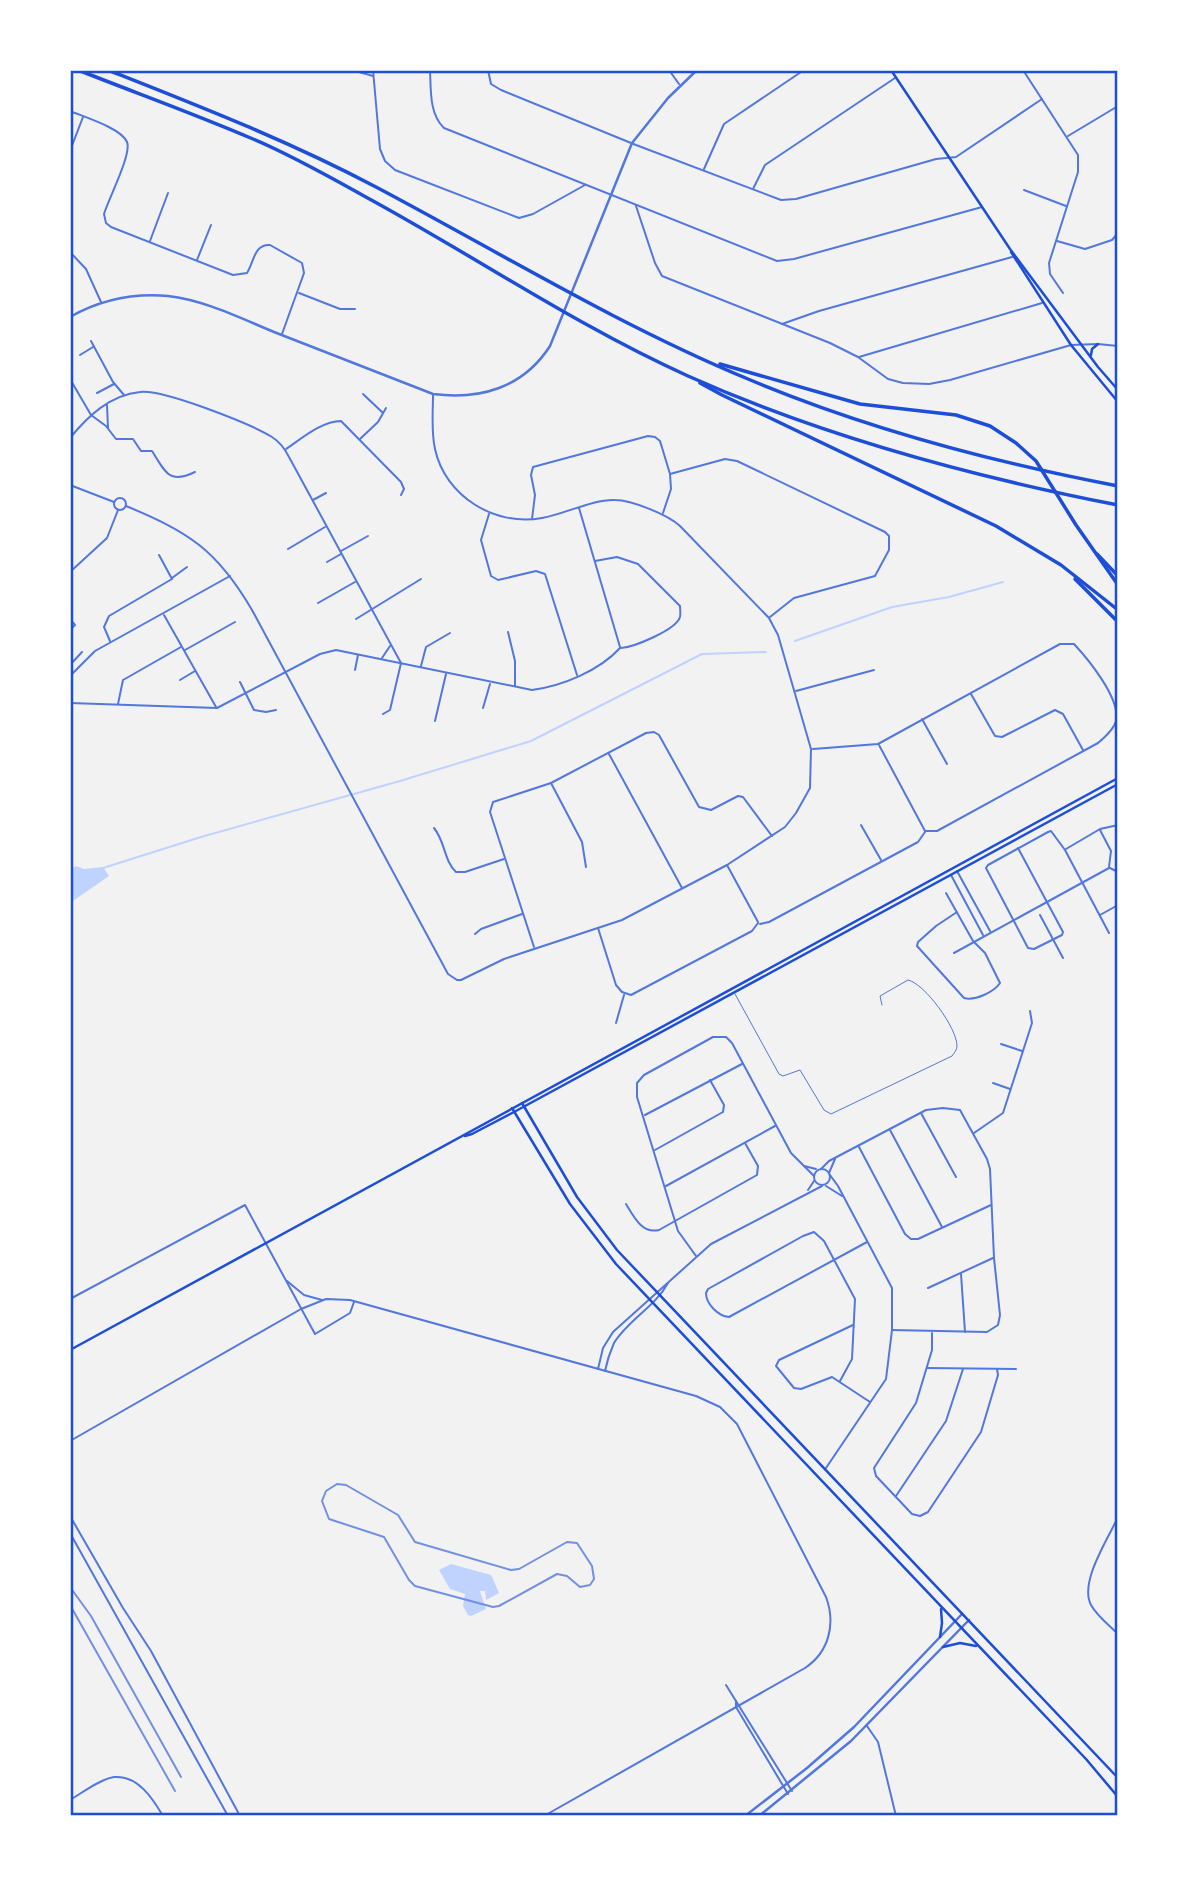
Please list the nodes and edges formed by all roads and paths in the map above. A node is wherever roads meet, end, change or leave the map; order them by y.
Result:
1 (78, 70) edge
2 (108, 70) edge
3 (352, 70) edge
4 (373, 70) edge
5 (430, 70) edge
6 (488, 70) edge
7 (670, 70) edge
8 (697, 70) edge
9 (804, 70) edge
10 (891, 70) edge
11 (1023, 70) edge
12 (374, 76) junction
13 (896, 78) junction
14 (680, 85) junction
15 (1042, 99) junction
16 (1118, 106) edge
17 (70, 111) edge
18 (84, 116) junction
19 (1067, 136) junction
20 (632, 143) junction
21 (70, 152) edge
22 (949, 158) junction
23 (703, 170) junction
24 (585, 185) junction
25 (752, 190) junction
26 (1024, 190) dead end
27 (168, 193) dead end
28 (612, 194) junction
29 (636, 205) junction
30 (1067, 206) junction
31 (982, 207) junction
32 (211, 225) dead end
33 (1118, 233) edge
34 (1056, 241) junction
35 (149, 242) junction
36 (70, 252) edge
37 (1014, 256) junction
38 (197, 260) junction
39 (298, 293) junction
40 (1063, 293) dead end
41 (101, 302) junction
42 (1044, 303) junction
43 (355, 309) dead end
44 (70, 317) edge
45 (782, 324) junction
46 (281, 335) junction
47 (91, 341) dead end
48 (1081, 344) junction
49 (1098, 344) junction
50 (1071, 345) junction
51 (1118, 346) edge
52 (94, 347) junction
53 (80, 355) dead end
54 (858, 357) junction
55 (1091, 357) junction
56 (701, 358) junction
57 (688, 376) junction
58 (70, 379) edge
59 (115, 384) junction
60 (1118, 390) edge
61 (97, 393) dead end
62 (363, 394) dead end
63 (433, 394) junction
64 (125, 395) junction
65 (1118, 402) edge
66 (106, 404) junction
67 (386, 408) dead end
68 (384, 413) junction
69 (91, 415) junction
70 (108, 429) junction
71 (70, 438) edge
72 (360, 439) junction
73 (285, 449) junction
74 (195, 472) dead end
75 (670, 474) junction
76 (70, 485) edge
77 (1118, 486) edge
78 (327, 493) dead end
79 (401, 495) dead end
80 (313, 500) junction
81 (114, 502) junction
82 (1118, 505) edge
83 (127, 506) junction
84 (579, 508) junction
85 (118, 510) junction
86 (489, 512) junction
87 (662, 515) junction
88 (532, 520) junction
89 (326, 527) junction
90 (369, 536) dead end
91 (1087, 541) junction
92 (288, 548) dead end
93 (340, 553) junction
94 (159, 555) dead end
95 (595, 561) junction
96 (327, 562) dead end
97 (1061, 565) junction
98 (187, 566) dead end
99 (70, 572) edge
100 (231, 575) junction
101 (1118, 576) edge
102 (172, 579) junction
103 (421, 579) dead end
104 (356, 582) junction
105 (1118, 585) edge
106 (318, 603) dead end
107 (371, 610) junction
108 (1118, 610) edge
109 (163, 614) junction
110 (769, 618) junction
111 (70, 619) edge
112 (356, 619) dead end
113 (235, 622) dead end
114 (1118, 622) edge
115 (70, 630) edge
116 (508, 632) dead end
117 (450, 633) dead end
118 (111, 642) junction
119 (390, 643) junction
120 (620, 648) junction
121 (183, 649) junction
122 (82, 652) dead end
123 (358, 654) junction
124 (381, 659) junction
125 (401, 663) junction
126 (70, 665) edge
127 (421, 667) junction
128 (196, 670) junction
129 (355, 670) dead end
130 (874, 670) dead end
131 (286, 673) junction
132 (446, 673) junction
133 (70, 676) edge
134 (577, 676) junction
135 (180, 680) dead end
136 (240, 682) dead end
137 (490, 683) junction
138 (515, 687) junction
139 (795, 691) junction
140 (970, 693) junction
141 (246, 695) junction
142 (70, 703) edge
143 (118, 705) junction
144 (217, 708) junction
145 (483, 708) dead end
146 (276, 710) dead end
147 (383, 713) dead end
148 (922, 719) junction
149 (435, 721) dead end
150 (878, 744) junction
151 (811, 749) junction
152 (1084, 751) junction
153 (609, 753) junction
154 (947, 764) dead end
155 (1118, 778) edge
156 (551, 783) junction
157 (1118, 784) edge
158 (861, 825) dead end
159 (1118, 825) edge
160 (434, 828) dead end
161 (1100, 829) junction
162 (925, 831) junction
163 (772, 836) junction
164 (1018, 848) junction
165 (1065, 850) junction
166 (505, 858) junction
167 (881, 861) junction
168 (727, 864) junction
169 (586, 867) dead end
170 (1109, 868) junction
171 (956, 869) junction
172 (950, 872) junction
173 (1118, 872) edge
174 (1081, 883) junction
175 (682, 888) junction
176 (946, 893) dead end
177 (974, 901) junction
178 (1047, 902) junction
179 (967, 905) junction
180 (1118, 905) edge
181 (957, 912) junction
182 (523, 913) junction
183 (1040, 915) dead end
184 (1099, 916) junction
185 (1013, 920) junction
186 (758, 923) junction
187 (598, 929) junction
188 (990, 932) junction
189 (1109, 933) dead end
190 (475, 934) dead end
191 (984, 936) junction
192 (1053, 939) junction
193 (973, 941) junction
194 (534, 948) junction
195 (954, 953) dead end
196 (1063, 958) dead end
197 (732, 990) junction
198 (624, 994) junction
199 (881, 1005) dead end
200 (1030, 1011) dead end
201 (616, 1023) dead end
202 (1001, 1044) dead end
203 (1023, 1051) junction
204 (743, 1063) junction
205 (710, 1080) junction
206 (993, 1083) dead end
207 (1011, 1089) junction
208 (523, 1105) junction
209 (513, 1110) junction
210 (920, 1112) junction
211 (644, 1116) junction
212 (776, 1125) junction
213 (889, 1129) junction
214 (973, 1133) junction
215 (745, 1143) junction
216 (858, 1146) junction
217 (654, 1151) junction
218 (835, 1158) junction
219 (803, 1166) junction
220 (819, 1170) junction
221 (830, 1174) junction
222 (956, 1177) dead end
223 (814, 1178) junction
224 (824, 1185) junction
225 (665, 1187) junction
226 (804, 1194) junction
227 (845, 1200) junction
228 (626, 1204) dead end
229 (992, 1204) junction
230 (675, 1221) junction
231 (943, 1227) junction
232 (867, 1242) junction
233 (265, 1243) junction
234 (696, 1256) junction
235 (994, 1258) junction
236 (835, 1259) junction
237 (961, 1273) junction
238 (284, 1278) junction
239 (669, 1282) junction
240 (928, 1288) dead end
241 (655, 1292) junction
242 (659, 1296) junction
243 (70, 1299) edge
244 (322, 1300) junction
245 (648, 1300) junction
246 (354, 1301) junction
247 (652, 1304) junction
248 (301, 1309) junction
249 (853, 1325) junction
250 (892, 1330) junction
251 (932, 1332) junction
252 (965, 1332) junction
253 (70, 1350) edge
254 (927, 1368) junction
255 (963, 1368) junction
256 (997, 1369) junction
257 (1016, 1369) dead end
258 (597, 1370) junction
259 (604, 1372) junction
260 (841, 1381) junction
261 (871, 1402) junction
262 (70, 1441) edge
263 (826, 1469) junction
264 (895, 1497) junction
265 (70, 1516) edge
266 (1118, 1517) edge
267 (70, 1533) edge
268 (113, 1591) junction
269 (107, 1598) junction
270 (123, 1608) junction
271 (941, 1608) junction
272 (116, 1614) junction
273 (962, 1614) junction
274 (969, 1620) junction
275 (954, 1622) junction
276 (960, 1628) junction
277 (1118, 1634) edge
278 (940, 1637) junction
279 (943, 1647) junction
280 (979, 1647) junction
281 (726, 1685) dead end
282 (736, 1700) junction
283 (741, 1705) junction
284 (736, 1707) junction
285 (867, 1726) junction
286 (216, 1774) junction
287 (1118, 1778) edge
288 (208, 1779) junction
289 (784, 1786) junction
290 (792, 1791) junction
291 (788, 1794) junction
292 (1118, 1797) edge
293 (70, 1800) edge
294 (163, 1816) edge
295 (228, 1816) edge
296 (240, 1816) edge
297 (544, 1816) edge
298 (745, 1816) edge
299 (759, 1816) edge
300 (896, 1816) edge

1 - 57 highway
2 - 56 highway
3 - 12 street
4 - 12 street
5 - 24 street
6 - 20 street
7 - 14 street
8 - 14 street
9 - 23 street
10 - 13 main road
11 - 15 street
12 - 24 street
13 - 22 main road
13 - 25 street
14 - 20 street
15 - 19 street
15 - 22 street
16 - 19 street
17 - 18 street
18 - 21 street
18 - 35 street
19 - 30 street
20 - 23 street
20 - 28 street
22 - 25 street
22 - 31 main road
23 - 25 street
24 - 28 street
26 - 30 street
27 - 35 street
28 - 29 street
28 - 63 street
29 - 31 street
29 - 45 street
30 - 34 street
31 - 37 main road
32 - 38 street
33 - 34 street
34 - 40 street
35 - 38 street
36 - 41 street
37 - 42 main road
37 - 45 street
37 - 48 main road
38 - 39 street
39 - 43 street
39 - 46 street
41 - 44 street
41 - 46 street
42 - 50 main road
42 - 54 street
45 - 54 street
46 - 63 street
47 - 52 street
48 - 49 street
48 - 50 street
48 - 55 main road
49 - 51 street
49 - 55 main road
50 - 54 street
50 - 65 main road
52 - 53 street
52 - 59 street
55 - 60 main road
56 - 77 highway
56 - 91 highway
57 - 82 highway
57 - 97 highway
58 - 69 street
59 - 61 street
59 - 64 street
62 - 68 street
63 - 86 street
64 - 66 street
64 - 73 street
66 - 69 street
66 - 70 street
67 - 68 street
68 - 72 street
69 - 70 street
69 - 71 street
70 - 74 street
72 - 73 street
72 - 79 street
73 - 80 street
75 - 87 street
75 - 88 street
75 - 110 street
76 - 81 street
78 - 80 street
80 - 89 street
81 - 83 street
81 - 85 street
83 - 85 street
83 - 100 street
84 - 87 street
84 - 88 street
84 - 95 street
85 - 99 street
86 - 88 street
86 - 134 street
87 - 110 street
89 - 92 street
89 - 93 street
90 - 93 street
91 - 101 highway
91 - 105 highway
93 - 96 street
93 - 104 street
94 - 102 street
95 - 120 street
95 - 120 street
97 - 108 highway
97 - 114 highway
98 - 102 street
100 - 109 street
100 - 131 street
102 - 118 street
103 - 107 street
104 - 106 street
104 - 107 street
107 - 112 street
107 - 119 street
109 - 118 street
109 - 121 street
110 - 139 street
111 - 115 street
113 - 121 street
116 - 138 street
117 - 127 street
118 - 133 street
119 - 124 street
119 - 125 street
120 - 134 street
121 - 128 street
121 - 143 street
122 - 126 street
123 - 124 street
123 - 129 street
123 - 131 street
124 - 125 street
125 - 127 street
125 - 147 street
127 - 132 street
128 - 135 street
128 - 144 street
130 - 139 street
131 - 141 street
131 - 194 street
132 - 137 street
132 - 149 street
134 - 138 street
136 - 141 street
137 - 138 street
137 - 145 street
139 - 151 street
140 - 148 street
140 - 152 street
140 - 152 street
141 - 144 street
141 - 146 street
142 - 143 street
143 - 144 street
148 - 150 street
148 - 154 street
150 - 151 street
150 - 162 street
151 - 163 street
152 - 162 street
153 - 156 street
153 - 163 street
153 - 175 street
155 - 171 main road
156 - 166 street
156 - 169 street
157 - 171 main road
158 - 167 street
159 - 161 street
160 - 166 street
161 - 165 street
161 - 170 street
162 - 167 street
163 - 168 street
164 - 165 street
164 - 178 street
164 - 185 street
165 - 174 street
166 - 182 street
167 - 186 street
168 - 175 street
168 - 186 street
170 - 173 street
170 - 174 street
171 - 172 main road
171 - 177 street
172 - 179 street
172 - 197 main road
174 - 178 street
174 - 184 street
175 - 187 street
176 - 181 street
177 - 179 street
177 - 188 street
178 - 185 street
178 - 192 street
179 - 191 street
180 - 184 street
181 - 193 street
181 - 193 street
182 - 190 street
182 - 194 street
183 - 192 street
184 - 189 street
185 - 188 street
185 - 192 street
186 - 198 street
187 - 194 street
187 - 198 street
188 - 191 street
191 - 193 street
192 - 196 street
193 - 195 street
197 - 199 lane
197 - 208 main road
198 - 201 street
200 - 203 street
202 - 203 street
203 - 207 street
204 - 205 street
204 - 211 street
204 - 212 street
205 - 211 street
205 - 217 street
206 - 207 street
207 - 214 street
208 - 209 main road
208 - 241 main road
209 - 233 main road
209 - 245 main road
210 - 213 street
210 - 214 street
210 - 222 street
211 - 217 street
212 - 215 street
212 - 219 street
213 - 216 street
213 - 231 street
214 - 229 street
215 - 225 street
215 - 230 street
216 - 218 street
216 - 231 street
217 - 225 street
218 - 220 street
218 - 221 street
219 - 220 street
219 - 223 street
220 - 221 street
220 - 223 street
221 - 224 street
221 - 227 street
223 - 224 street
223 - 226 street
224 - 226 street
224 - 227 street
225 - 230 street
226 - 234 street
227 - 232 street
228 - 230 street
229 - 231 street
229 - 235 street
230 - 234 street
232 - 236 street
232 - 250 street
233 - 238 street
233 - 243 street
233 - 253 main road
234 - 239 street
235 - 237 street
235 - 252 street
236 - 236 street
236 - 249 street
237 - 240 street
237 - 252 street
238 - 244 street
238 - 248 street
239 - 241 street
239 - 242 street
241 - 242 main road
241 - 245 street
242 - 247 street
242 - 263 main road
244 - 246 street
244 - 248 street
245 - 247 main road
245 - 258 street
246 - 248 street
246 - 258 street
247 - 259 street
247 - 271 main road
248 - 262 street
249 - 260 street
249 - 260 street
250 - 251 street
250 - 261 street
251 - 252 street
251 - 254 street
254 - 255 street
254 - 264 street
255 - 256 street
255 - 264 street
256 - 257 street
256 - 264 street
258 - 259 street
259 - 283 street
260 - 261 street
261 - 263 street
263 - 273 main road
265 - 268 street
266 - 277 street
267 - 269 street
268 - 269 street
268 - 270 street
269 - 272 street
270 - 272 street
270 - 286 street
271 - 275 main road
271 - 278 main road
272 - 288 street
273 - 274 main road
273 - 275 street
274 - 276 street
274 - 287 main road
275 - 276 main road
275 - 278 street
276 - 279 street
276 - 280 main road
278 - 289 street
279 - 280 main road
279 - 285 street
280 - 292 main road
281 - 282 street
282 - 283 street
282 - 284 street
283 - 284 street
283 - 289 street
284 - 289 street
284 - 297 street
285 - 290 street
285 - 300 street
286 - 288 street
286 - 296 street
288 - 295 street
289 - 290 street
289 - 291 street
289 - 298 street
290 - 291 street
291 - 299 street
293 - 294 street

